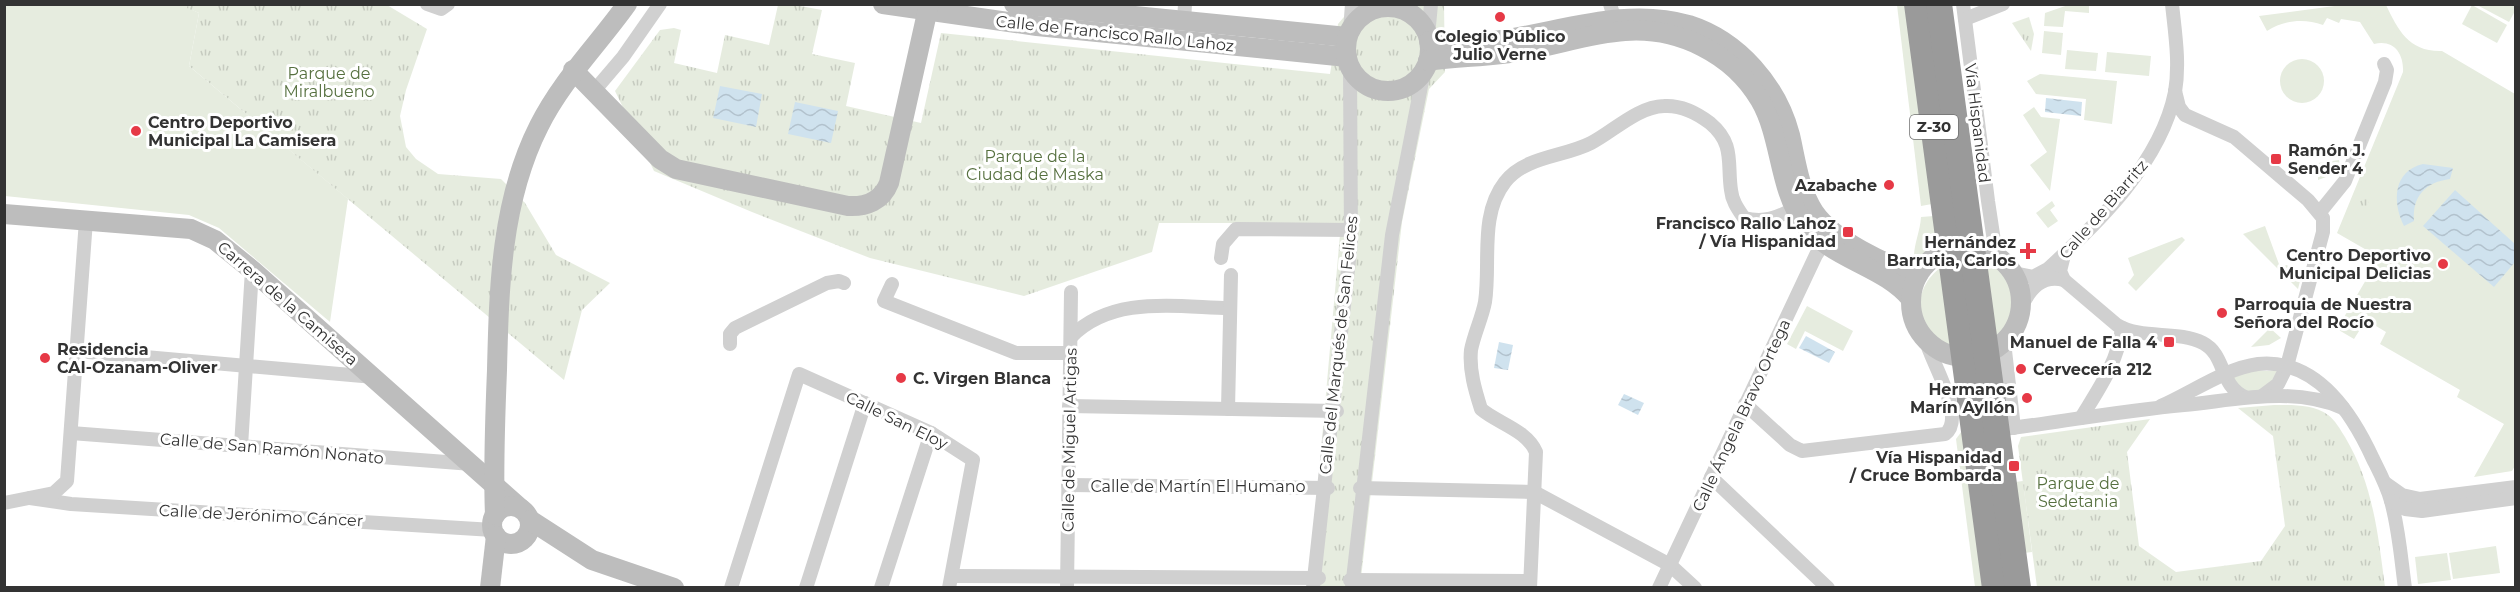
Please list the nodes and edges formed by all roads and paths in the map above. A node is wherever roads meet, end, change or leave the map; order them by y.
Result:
1 (428, 4) edge
2 (448, 4) edge
3 (627, 4) edge
4 (660, 4) edge
5 (883, 4) edge
6 (1352, 4) edge
7 (1431, 4) edge
8 (1917, 4) edge
9 (1939, 4) edge
10 (1963, 4) edge
11 (2003, 4) edge
12 (2172, 4) edge
13 (928, 8) edge
14 (1014, 11) edge
15 (1184, 13) edge
16 (1617, 17) edge
17 (1965, 19) junction
18 (1349, 34) junction
19 (1428, 39) junction
20 (1348, 62) junction
21 (2384, 63) dead end
22 (1426, 66) junction
23 (573, 70) junction
24 (594, 91) junction
25 (2175, 92) junction
26 (2190, 118) junction
27 (2163, 130) junction
28 (1795, 208) junction
29 (2320, 212) junction
30 (4, 214) edge
31 (86, 220) junction
32 (1351, 230) junction
33 (1824, 243) junction
34 (1972, 246) junction
35 (2065, 253) junction
36 (1221, 258) dead end
37 (2008, 267) junction
38 (252, 270) junction
39 (1231, 275) dead end
40 (1918, 275) junction
41 (2064, 280) junction
42 (844, 283) dead end
43 (892, 284) dead end
44 (1071, 292) dead end
45 (1911, 299) junction
46 (2021, 307) junction
47 (1229, 308) junction
48 (2122, 328) junction
49 (1071, 337) junction
50 (1926, 341) junction
51 (730, 344) dead end
52 (1985, 350) junction
53 (77, 351) junction
54 (1071, 353) junction
55 (246, 366) junction
56 (2287, 366) junction
57 (2224, 374) junction
58 (374, 377) junction
59 (2262, 396) junction
60 (2245, 397) junction
61 (865, 403) junction
62 (1745, 404) junction
63 (1069, 406) junction
64 (2161, 406) junction
65 (2343, 408) junction
66 (1228, 409) junction
67 (1335, 411) junction
68 (2081, 418) junction
69 (2005, 429) junction
70 (71, 433) junction
71 (931, 434) junction
72 (241, 446) junction
73 (494, 453) junction
74 (472, 464) junction
75 (1711, 477) junction
76 (494, 483) junction
77 (2385, 483) junction
78 (1068, 485) junction
79 (2516, 487) edge
80 (1326, 488) junction
81 (1362, 488) junction
82 (1534, 492) junction
83 (30, 498) junction
84 (2516, 498) edge
85 (2420, 499) junction
86 (2391, 501) junction
87 (4, 503) edge
88 (2405, 509) junction
89 (525, 514) junction
90 (2396, 523) junction
91 (495, 527) junction
92 (1670, 565) junction
93 (1315, 581) edge
94 (950, 582) edge
95 (1067, 582) edge
96 (1352, 582) edge
97 (1530, 585) edge
98 (490, 588) edge
99 (674, 588) edge
100 (731, 588) edge
101 (806, 588) edge
102 (880, 588) edge
103 (1659, 588) edge
104 (1695, 588) edge
105 (1828, 588) edge
106 (1995, 588) edge
107 (2018, 588) edge
108 (2405, 588) edge

1 - 2 street
3 - 23 street
4 - 24 street
5 - 13 street, Calle de Francisco Rallo Lahoz
6 - 18 street
7 - 19 street
8 - 34 highway, Vía Hispanidad / Z-30
9 - 34 highway, Vía Hispanidad / Z-30
10 - 17 street, Vía Hispanidad
11 - 17 street
12 - 25 street, Calle de Biarritz
13 - 14 street, Calle de Francisco Rallo Lahoz
13 - 24 street
14 - 15 street, Calle de Francisco Rallo Lahoz
14 - 20 street, Calle de Francisco Rallo Lahoz
15 - 18 street, Calle de Francisco Rallo Lahoz
16 - 19 street
16 - 22 street
16 - 28 street
16 - 40 street
17 - 34 street, Vía Hispanidad
18 - 19 street
18 - 20 street
19 - 22 street
20 - 22 street
20 - 32 street, Calle del Marqués de San Felices
21 - 29 street
22 - 81 street
23 - 24 street
23 - 73 street
25 - 26 street
25 - 27 street, Calle de Biarritz
26 - 27 street
26 - 29 street
27 - 35 street, Calle de Biarritz
28 - 33 street
28 - 82 street
29 - 56 street
30 - 31 street, Carrera de la Camisera
31 - 38 street, Carrera de la Camisera
31 - 53 street
32 - 36 street
32 - 67 street, Calle del Marqués de San Felices
33 - 45 street
33 - 62 street, Calle Ángela Bravo Ortega
34 - 37 street
34 - 40 street
34 - 52 highway, Vía Hispanidad / Z-30
35 - 37 street, Calle de Biarritz
35 - 41 street
37 - 46 street
38 - 55 street
38 - 58 street, Carrera de la Camisera
39 - 47 street
40 - 45 street
41 - 46 street, Calle de Biarritz
41 - 48 street
42 - 51 street
43 - 54 street
44 - 49 street, Calle de Miguel Artigas
45 - 50 street
46 - 52 street
47 - 49 street
47 - 66 street
48 - 57 street
48 - 68 street
49 - 54 street, Calle de Miguel Artigas
50 - 52 street
50 - 62 street
52 - 69 highway, Vía Hispanidad / Z-30
52 - 106 highway, Vía Hispanidad / Z-30
53 - 55 street
53 - 70 street
54 - 63 street, Calle de Miguel Artigas
55 - 58 street
55 - 72 street
56 - 57 street
56 - 59 street
56 - 65 street
57 - 60 street
57 - 64 street
58 - 74 street, Carrera de la Camisera
59 - 60 street
59 - 65 street
60 - 64 street
61 - 71 street, Calle San Eloy
61 - 100 street, Calle San Eloy
61 - 101 street
62 - 75 street, Calle Ángela Bravo Ortega
63 - 66 street
63 - 78 street, Calle de Miguel Artigas
64 - 68 street
65 - 77 street
66 - 67 street
67 - 80 street, Calle del Marqués de San Felices
68 - 69 street
69 - 107 highway, Vía Hispanidad / Z-30
70 - 72 street, Calle de San Ramón Nonato
70 - 83 street
71 - 94 street, Calle San Eloy
71 - 102 street
72 - 74 street, Calle de San Ramón Nonato
73 - 74 street
73 - 76 street
74 - 76 street, Carrera de la Camisera
75 - 92 street, Calle Ángela Bravo Ortega
75 - 105 street
76 - 89 street, Carrera de la Camisera
76 - 91 street
77 - 85 street
77 - 86 street
78 - 80 street, Calle de Martín El Humano
78 - 95 street, Calle de Miguel Artigas
79 - 85 street
80 - 93 street, Calle del Marqués de San Felices
81 - 82 street
81 - 96 street
82 - 92 street
82 - 97 street
83 - 87 street
83 - 91 street, Calle de Jerónimo Cáncer
84 - 88 street
85 - 88 street
86 - 88 street
86 - 90 street
88 - 90 street
89 - 91 street
89 - 91 street
89 - 99 street
90 - 108 street
91 - 98 street
92 - 103 street, Calle Ángela Bravo Ortega
92 - 104 street
93 - 95 street
94 - 95 street
96 - 97 street

